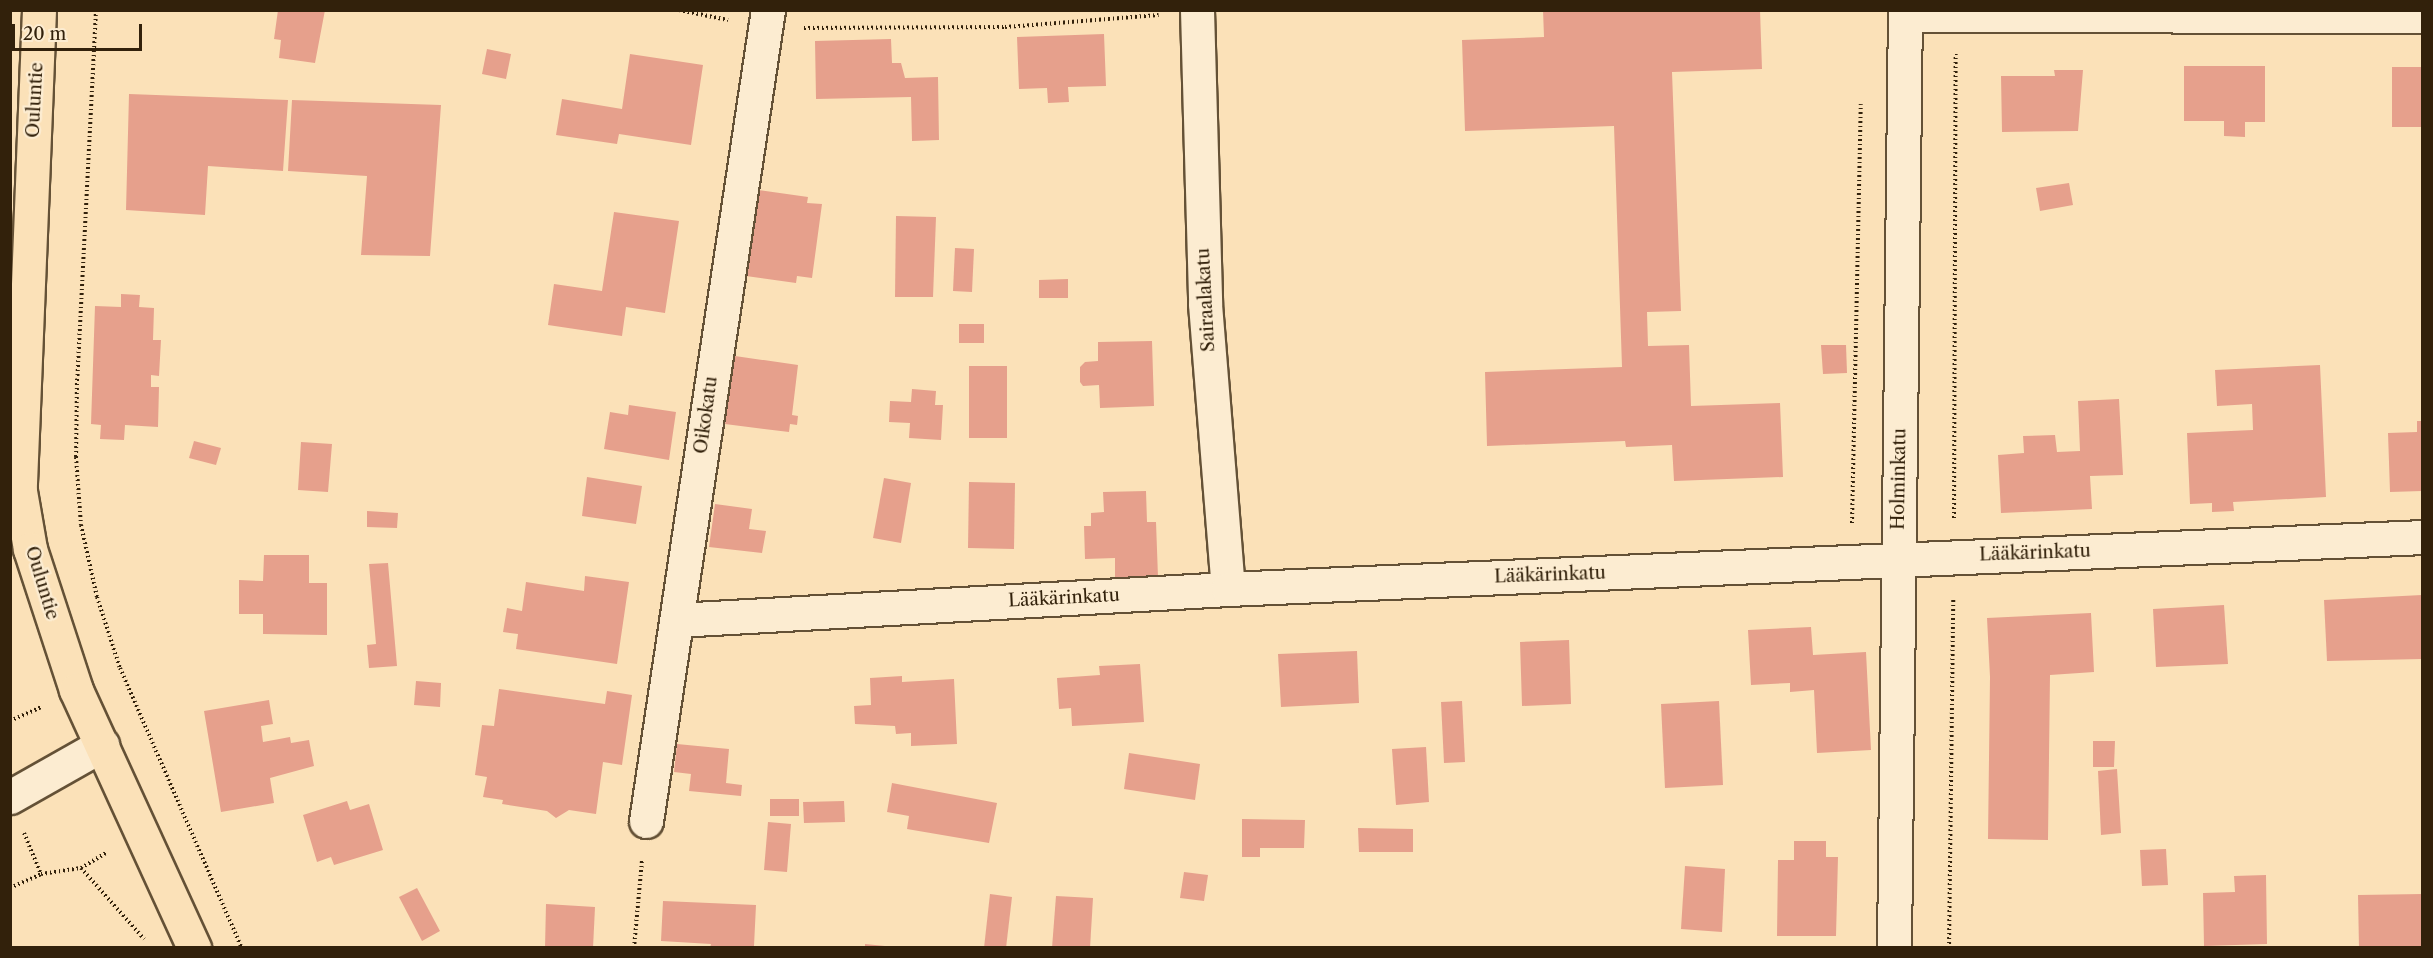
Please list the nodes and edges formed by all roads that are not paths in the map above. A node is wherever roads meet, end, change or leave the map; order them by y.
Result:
1 (39, 10) edge
2 (1182, 13) edge
3 (1905, 13) edge
4 (2422, 16) edge
5 (767, 19) edge
6 (2422, 537) edge
7 (20, 548) edge
8 (1898, 560) junction
9 (1228, 589) junction
10 (677, 620) junction
11 (102, 745) junction
12 (15, 809) edge
13 (646, 821) road end
14 (194, 948) edge
15 (1894, 948) edge

1 - 7 main road, Ouluntie
2 - 9 street, Sairaalakatu
3 - 4 street
3 - 8 street, Holminkatu
5 - 10 street, Oikokatu
6 - 8 street, Lääkärinkatu
7 - 11 main road, Ouluntie
8 - 9 street, Lääkärinkatu
8 - 15 street, Holminkatu
9 - 10 street, Lääkärinkatu
10 - 13 street, Oikokatu
11 - 12 street
11 - 14 main road, Ouluntie

